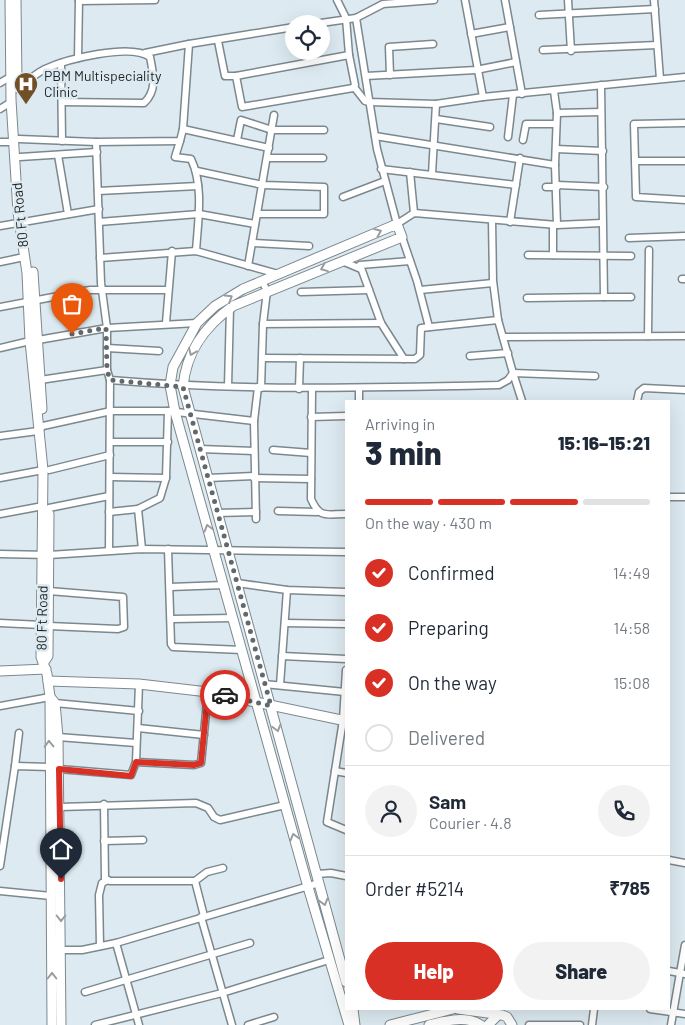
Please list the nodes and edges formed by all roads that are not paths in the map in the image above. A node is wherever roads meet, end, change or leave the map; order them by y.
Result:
1 (10, 0) edge
2 (16, 0) edge
3 (79, 0) edge
4 (155, 0) edge
5 (337, 0) edge
6 (434, 0) edge
7 (465, 0) edge
8 (505, 0) edge
9 (568, 0) edge
10 (654, 0) edge
11 (396, 1) edge
12 (655, 9) junction
13 (539, 15) dead end
14 (569, 15) junction
15 (346, 18) junction
16 (356, 18) junction
17 (330, 21) edge
18 (510, 27) junction
19 (285, 29) edge
20 (471, 34) junction
21 (218, 41) junction
22 (189, 44) junction
23 (433, 44) dead end
24 (657, 45) junction
25 (543, 50) dead end
26 (571, 51) junction
27 (145, 53) junction
28 (349, 54) junction
29 (78, 58) junction
30 (62, 62) junction
31 (516, 62) junction
32 (476, 70) junction
33 (390, 75) junction
34 (236, 76) junction
35 (366, 76) junction
36 (10, 77) junction
37 (685, 77) edge
38 (660, 79) junction
39 (0, 83) edge
40 (601, 85) junction
41 (354, 87) junction
42 (17, 89) junction
43 (554, 90) junction
44 (522, 94) junction
45 (513, 95) junction
46 (483, 97) junction
47 (11, 102) junction
48 (62, 102) junction
49 (369, 102) junction
50 (436, 104) junction
51 (0, 109) edge
52 (600, 112) junction
53 (557, 113) junction
54 (274, 115) dead end
55 (436, 119) junction
56 (685, 123) edge
57 (556, 124) junction
58 (490, 127) dead end
59 (183, 129) junction
60 (272, 130) junction
61 (324, 130) dead end
62 (375, 136) junction
63 (508, 137) dead end
64 (16, 140) junction
65 (236, 140) junction
66 (523, 140) dead end
67 (62, 141) junction
68 (180, 141) junction
69 (0, 142) edge
70 (96, 142) junction
71 (435, 146) junction
72 (269, 148) junction
73 (556, 149) junction
74 (603, 151) junction
75 (96, 152) junction
76 (58, 154) junction
77 (20, 157) junction
78 (268, 158) junction
79 (323, 158) dead end
80 (520, 158) junction
81 (636, 161) junction
82 (685, 161) edge
83 (555, 165) junction
84 (381, 169) junction
85 (197, 171) junction
86 (410, 172) junction
87 (432, 174) junction
88 (385, 181) junction
89 (263, 185) junction
90 (516, 185) junction
91 (198, 186) junction
92 (557, 186) junction
93 (546, 187) dead end
94 (604, 187) junction
95 (98, 191) junction
96 (343, 197) dead end
97 (685, 200) edge
98 (99, 209) junction
99 (414, 213) junction
100 (68, 214) junction
101 (199, 214) junction
102 (258, 214) junction
103 (492, 220) junction
104 (23, 222) junction
105 (99, 222) junction
106 (510, 222) junction
107 (602, 223) junction
108 (255, 224) junction
109 (397, 224) junction
110 (555, 225) junction
111 (0, 226) edge
112 (402, 236) junction
113 (685, 236) edge
114 (629, 238) dead end
115 (252, 243) junction
116 (309, 246) dead end
117 (649, 250) dead end
118 (172, 251) junction
119 (196, 251) junction
120 (528, 255) dead end
121 (553, 255) junction
122 (24, 256) junction
123 (603, 256) junction
124 (631, 256) dead end
125 (100, 258) junction
126 (342, 261) junction
127 (410, 261) junction
128 (0, 262) edge
129 (248, 266) junction
130 (361, 269) junction
131 (278, 274) junction
132 (262, 281) junction
133 (493, 284) junction
134 (102, 290) junction
135 (168, 290) junction
136 (369, 290) junction
137 (420, 290) junction
138 (267, 291) junction
139 (301, 292) dead end
140 (604, 297) junction
141 (631, 297) dead end
142 (527, 298) dead end
143 (31, 300) junction
144 (0, 307) edge
145 (230, 308) junction
146 (498, 320) junction
147 (166, 323) junction
148 (197, 323) junction
149 (381, 323) junction
150 (263, 324) junction
151 (429, 327) junction
152 (106, 328) junction
153 (503, 336) junction
154 (648, 336) junction
155 (685, 336) edge
156 (34, 341) junction
157 (0, 348) edge
158 (107, 348) junction
159 (159, 350) dead end
160 (508, 353) junction
161 (470, 356) dead end
162 (262, 358) junction
163 (300, 358) junction
164 (404, 359) junction
165 (107, 370) junction
166 (513, 373) junction
167 (595, 376) dead end
168 (40, 380) junction
169 (110, 380) junction
170 (170, 385) junction
171 (228, 386) junction
172 (183, 387) junction
173 (260, 388) junction
174 (299, 389) junction
175 (359, 389) junction
176 (312, 390) junction
177 (685, 390) edge
178 (359, 400) edge
179 (522, 400) edge
180 (637, 400) edge
181 (111, 411) junction
182 (171, 411) junction
183 (191, 414) junction
184 (345, 416) edge
185 (311, 417) junction
186 (254, 420) junction
187 (41, 428) junction
188 (0, 436) edge
189 (110, 442) junction
190 (168, 442) junction
191 (200, 449) junction
192 (273, 450) dead end
193 (254, 452) junction
194 (311, 453) junction
195 (110, 455) junction
196 (46, 470) junction
197 (254, 477) junction
198 (0, 478) edge
199 (110, 478) junction
200 (166, 478) junction
201 (208, 478) junction
202 (311, 479) junction
203 (109, 496) junction
204 (670, 497) edge
205 (685, 497) edge
206 (46, 507) junction
207 (138, 509) junction
208 (278, 511) dead end
209 (109, 512) junction
210 (317, 512) junction
211 (218, 513) junction
212 (0, 514) edge
213 (345, 514) edge
214 (142, 549) junction
215 (168, 549) junction
216 (228, 549) junction
217 (110, 550) junction
218 (215, 550) junction
219 (345, 552) edge
220 (0, 554) edge
221 (46, 555) junction
222 (236, 584) junction
223 (224, 585) junction
224 (170, 586) junction
225 (287, 590) junction
226 (49, 591) junction
227 (345, 592) edge
228 (233, 618) junction
229 (172, 620) junction
230 (0, 623) edge
231 (285, 623) junction
232 (345, 624) edge
233 (46, 625) junction
234 (242, 650) junction
235 (282, 656) junction
236 (345, 659) edge
237 (45, 666) junction
238 (0, 671) edge
239 (48, 681) junction
240 (139, 684) junction
241 (264, 684) junction
242 (280, 685) junction
243 (208, 692) junction
244 (345, 692) edge
245 (52, 700) junction
246 (257, 702) junction
247 (0, 706) edge
248 (271, 706) junction
249 (138, 711) junction
250 (344, 721) edge
251 (138, 728) junction
252 (19, 733) dead end
253 (204, 735) junction
254 (58, 737) junction
255 (136, 743) junction
256 (136, 762) junction
257 (15, 766) junction
258 (54, 768) junction
259 (335, 772) junction
260 (345, 773) edge
261 (104, 804) junction
262 (285, 806) junction
263 (60, 807) junction
264 (345, 830) edge
265 (143, 840) dead end
266 (104, 841) junction
267 (670, 860) edge
268 (685, 863) edge
269 (0, 866) edge
270 (224, 868) dead end
271 (345, 876) edge
272 (318, 879) junction
273 (108, 880) junction
274 (195, 881) junction
275 (308, 887) junction
276 (0, 891) edge
277 (51, 896) junction
278 (202, 917) junction
279 (116, 943) junction
280 (250, 943) dead end
281 (685, 944) edge
282 (100, 946) junction
283 (61, 950) junction
284 (213, 956) junction
285 (343, 956) edge
286 (329, 960) junction
287 (670, 971) edge
288 (345, 973) edge
289 (683, 974) edge
290 (126, 980) junction
291 (85, 992) dead end
292 (222, 992) junction
293 (353, 1010) edge
294 (448, 1010) edge
295 (468, 1010) edge
296 (594, 1010) edge
297 (658, 1010) edge
298 (673, 1012) junction
299 (500, 1013) edge
300 (136, 1014) junction
301 (685, 1014) edge
302 (274, 1017) dead end
303 (52, 1025) edge
304 (61, 1025) edge
305 (95, 1025) edge
306 (139, 1025) edge
307 (232, 1025) edge
308 (248, 1025) edge
309 (349, 1025) edge
310 (355, 1025) edge
311 (390, 1025) edge
312 (429, 1025) edge
313 (481, 1025) edge
314 (488, 1025) edge
315 (512, 1025) edge
316 (529, 1025) edge
317 (580, 1025) edge
318 (592, 1025) edge
319 (670, 1025) edge

1 - 36 street, 80 Ft Road
2 - 42 street, 80 Ft Road
3 - 4 street
3 - 29 street
5 - 15 street
6 - 11 street
7 - 20 street
8 - 18 street
9 - 14 street
10 - 12 street
11 - 16 street
12 - 14 street
12 - 24 street
13 - 14 street
14 - 26 street
15 - 16 street
15 - 17 street
15 - 28 street
16 - 35 street
18 - 20 street
18 - 31 street
19 - 21 street
20 - 32 street
21 - 22 street
21 - 34 street
22 - 27 street
22 - 59 street
23 - 33 street
24 - 26 street
24 - 38 street
25 - 26 street
27 - 29 street
27 - 48 street
28 - 34 street
28 - 41 street
29 - 30 street
30 - 42 street
30 - 48 street
31 - 32 street
31 - 44 street
32 - 33 street
32 - 46 street
33 - 35 street
34 - 41 street
35 - 49 street
36 - 39 street
36 - 47 street, 80 Ft Road
37 - 38 street
38 - 40 street
40 - 43 street
40 - 52 street
41 - 49 street
42 - 64 street, 80 Ft Road
43 - 44 street
43 - 53 street
44 - 45 street
45 - 46 street
45 - 63 street
46 - 50 street
47 - 51 street
47 - 64 street, 80 Ft Road
48 - 67 street
49 - 50 street
49 - 62 street
50 - 55 street
52 - 53 street
52 - 74 street
53 - 57 street
54 - 60 street
55 - 58 street
55 - 71 street
56 - 81 street
57 - 66 street
57 - 73 street
59 - 65 street
59 - 68 street
60 - 61 street
60 - 65 street
60 - 72 street
62 - 71 street
62 - 84 street
64 - 67 street
64 - 69 street
64 - 77 street, 80 Ft Road
64 - 104 street, 80 Ft Road
65 - 72 street
67 - 70 street
68 - 70 street
68 - 85 street
70 - 75 street
71 - 80 street
71 - 87 street
72 - 78 street
73 - 74 street
73 - 83 street
74 - 94 street
75 - 76 street
75 - 95 street
76 - 77 street
76 - 100 street
77 - 104 street, 80 Ft Road
78 - 79 street
78 - 89 street
80 - 83 street
80 - 90 street
81 - 82 street
81 - 97 street
83 - 92 street
84 - 86 street
84 - 88 street
85 - 89 street
85 - 91 street
86 - 87 street
86 - 99 street
87 - 90 street
88 - 96 street
88 - 109 street
89 - 102 street
89 - 102 street
90 - 106 street
91 - 95 street
91 - 101 street
92 - 93 street
92 - 94 street
92 - 110 street
94 - 107 street
95 - 98 street
98 - 100 street
98 - 105 street
99 - 103 street
99 - 109 street
100 - 104 street
101 - 105 street
101 - 108 street
101 - 119 street
102 - 108 street
103 - 106 street
103 - 133 street
104 - 111 street
104 - 122 street, 80 Ft Road
104 - 143 street, 80 Ft Road
105 - 125 street
106 - 110 street
107 - 110 street
107 - 123 street
108 - 115 street
109 - 112 street
131 -> 109 street
110 - 121 street
112 - 126 street
112 - 127 street
113 - 114 street
115 - 116 street
115 - 129 street
117 - 154 street
118 - 119 street
118 - 125 street
118 - 135 street
119 - 129 street
120 - 121 street
121 - 123 street
122 - 128 street
122 - 143 street, 80 Ft Road
123 - 124 street
123 - 140 street
125 - 134 street
126 - 130 street
126 -> 138 street
127 - 130 street
127 - 137 street
129 - 131 street
130 - 136 street
131 - 132 street
132 - 138 street
148 -> 132 street
133 - 137 street
133 - 146 street
134 - 135 street
134 - 143 street
134 - 152 street
135 - 147 street
136 - 139 street
136 - 149 street
137 - 151 street
138 - 145 street
138 - 150 street
140 - 141 street
140 - 142 street
143 - 144 street
143 - 156 street, 80 Ft Road
145 - 171 street
145 -> 172 street
146 - 151 street
146 - 153 street
147 - 148 street
147 - 152 street
148 - 170 street
149 - 150 street
149 - 164 street
150 - 162 street
151 - 164 street
152 - 156 street
152 - 158 street
153 - 154 street
153 - 160 street
154 - 155 street
156 - 157 street
156 - 168 street, 80 Ft Road
156 - 187 street, 80 Ft Road
158 - 159 street
158 - 165 street
160 - 161 street
160 - 166 street
162 - 163 street
162 - 173 street
163 - 164 street
163 - 174 street
165 - 168 street
165 - 169 street
166 - 167 street
166 - 175 street
166 - 179 street
168 - 187 street, 80 Ft Road
169 - 170 street
169 - 181 street
170 - 172 street
170 - 182 street
171 - 172 street
171 - 173 street
172 - 183 street
173 - 174 street
173 - 186 street
174 - 176 street
175 - 176 street
175 - 178 street
176 - 185 street
177 - 180 street
181 - 182 street
181 - 187 street
181 - 189 street
182 - 183 street
182 - 190 street
218 -> 182 street
183 - 186 street
183 - 191 street
184 - 185 street
185 - 194 street
186 - 193 street
187 - 188 street
187 - 196 street, 80 Ft Road
189 - 190 street
189 - 195 street
190 - 200 street
191 - 193 street
191 - 201 street
192 - 194 street
193 - 197 street
194 - 202 street
195 - 196 street
195 - 199 street
196 - 198 street
196 - 206 street, 80 Ft Road
197 - 201 street
197 - 202 street
197 - 211 street
199 - 200 street
199 - 203 street
200 - 207 street
201 - 211 street
202 - 210 street
203 - 206 street
203 - 209 street
204 - 205 street
206 - 212 street
206 - 221 street, 80 Ft Road
207 - 209 street
207 - 214 street
208 - 210 street
209 - 217 street
210 - 213 street
211 - 216 street
214 - 215 street
214 - 217 street
215 - 218 street
215 - 224 street
216 - 218 street
216 - 219 street
216 - 222 street
217 - 221 street
218 - 223 street
220 - 221 street
221 - 226 street, 80 Ft Road
221 - 233 street, 80 Ft Road
222 - 225 street
222 - 241 street
223 - 224 street
223 - 228 street
224 - 229 street
225 - 227 street
225 - 231 street
226 - 233 street, 80 Ft Road
226 - 233 street
228 - 229 street
228 - 234 street
229 - 234 street
230 - 233 street
231 - 232 street
231 - 235 street
233 - 237 street, 80 Ft Road
234 - 246 street
235 - 236 street
235 - 242 street
237 - 238 street
237 - 239 street
239 - 240 street
239 - 245 street
240 - 243 street
240 - 249 street
241 - 242 street
241 - 248 street
242 - 244 street
243 - 246 street
243 - 253 street
244 - 250 street
245 - 247 street
245 - 249 street
245 - 254 street
258 -> 245 street
246 - 248 street
246 - 262 street
248 - 250 street
248 -> 272 street
249 - 251 street
250 - 259 street
251 - 253 street
251 - 255 street
252 - 257 street
253 - 256 street
254 - 255 street
254 - 258 street
255 - 256 street
256 - 258 street
257 - 258 street
257 - 269 street
258 - 263 street
258 - 277 street
259 - 260 street
259 - 264 street
261 - 262 street
261 - 263 street
261 - 266 street
275 -> 262 street
263 -> 283 street
265 - 266 street
266 - 273 street
267 - 268 street
270 - 274 street
271 - 272 street
272 - 275 street
272 -> 285 street
273 - 274 street
273 - 282 street
274 - 278 street
275 - 278 street
275 - 286 street
276 - 277 street
303 -> 277 street
278 - 279 street
278 - 284 street
279 - 282 street
279 - 290 street
280 - 284 street
281 - 289 street
282 - 283 street
283 - 304 street
284 - 290 street
284 - 292 street
285 - 288 street
286 - 292 street
286 - 309 street
287 - 289 street
289 - 298 street
290 - 291 street
290 - 300 street
292 - 300 street
292 - 307 street
293 - 310 street
294 - 311 street
295 - 299 street
296 - 318 street
297 - 298 street
298 - 301 street
298 - 319 street
299 - 314 street
299 - 315 street
300 - 305 street
300 - 306 street
302 - 308 street
312 - 313 street
316 - 317 street

